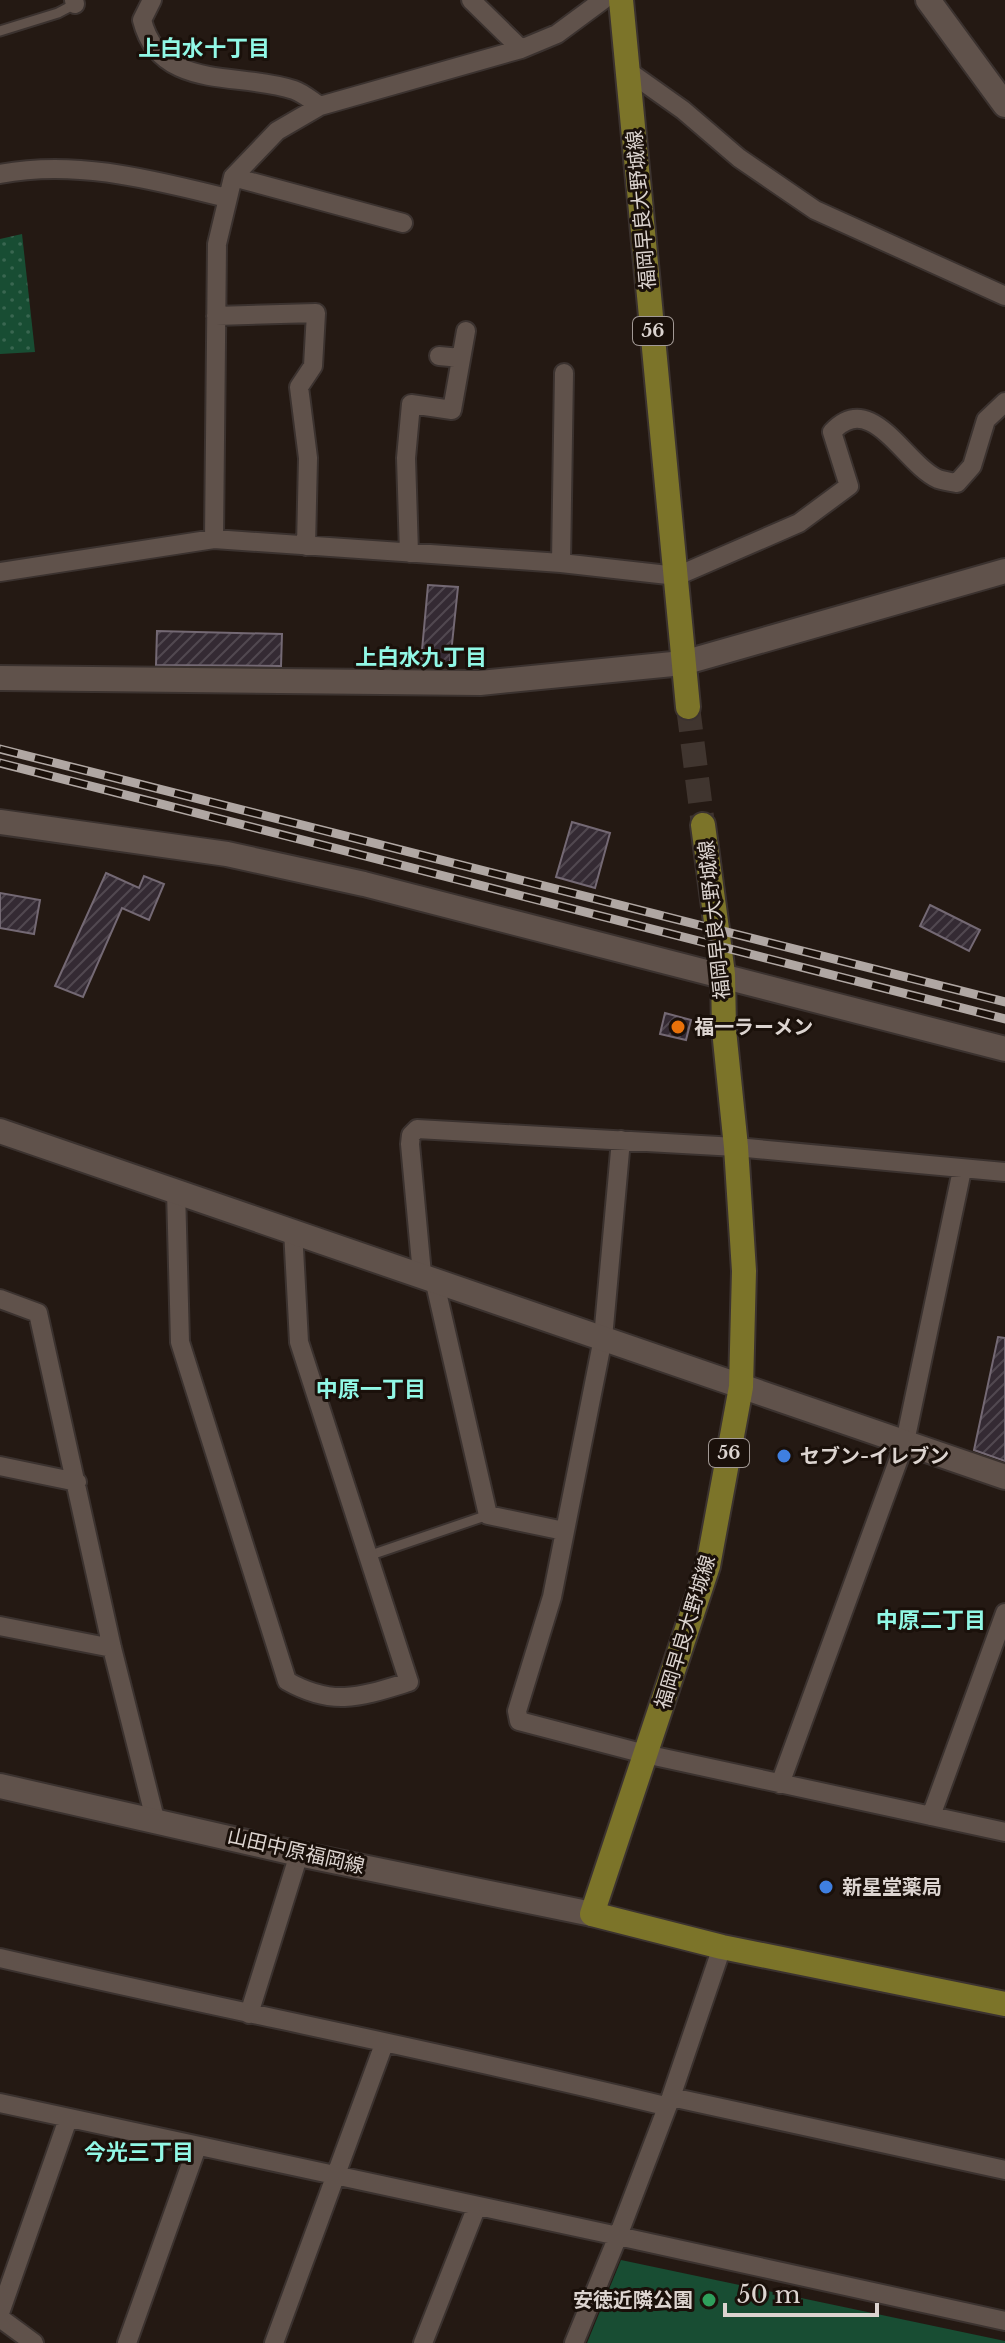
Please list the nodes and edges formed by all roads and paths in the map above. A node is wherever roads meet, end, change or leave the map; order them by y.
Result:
1 (152, 0) edge
2 (471, 0) edge
3 (603, 0) edge
4 (621, 0) edge
5 (928, 0) edge
6 (74, 2) edge
7 (0, 31) edge
8 (521, 49) junction
9 (628, 71) junction
10 (1005, 105) edge
11 (320, 106) junction
12 (0, 174) edge
13 (233, 177) junction
14 (227, 198) junction
15 (403, 223) dead end
16 (1005, 296) edge
17 (216, 316) junction
18 (466, 331) dead end
19 (439, 356) dead end
20 (461, 358) junction
21 (564, 373) dead end
22 (1005, 402) edge
23 (214, 539) junction
24 (306, 546) junction
25 (409, 553) junction
26 (561, 563) junction
27 (1005, 571) edge
28 (0, 572) edge
29 (677, 576) junction
30 (683, 663) junction
31 (0, 678) edge
32 (688, 707) tunnel mouth
33 (0, 822) edge
34 (703, 825) tunnel mouth
35 (723, 974) junction
36 (1005, 1049) edge
37 (0, 1131) edge
38 (621, 1140) junction
39 (736, 1147) junction
40 (962, 1170) junction
41 (1005, 1172) edge
42 (176, 1190) junction
43 (293, 1230) junction
44 (428, 1276) junction
45 (0, 1299) edge
46 (603, 1338) junction
47 (741, 1387) junction
48 (905, 1442) junction
49 (0, 1466) edge
50 (1005, 1477) edge
51 (77, 1482) junction
52 (488, 1515) junction
53 (564, 1531) junction
54 (368, 1556) junction
55 (1005, 1613) edge
56 (0, 1626) edge
57 (112, 1648) junction
58 (645, 1754) junction
59 (780, 1784) junction
60 (0, 1786) edge
61 (931, 1816) junction
62 (155, 1819) junction
63 (1005, 1832) edge
64 (299, 1854) junction
65 (592, 1914) junction
66 (722, 1947) junction
67 (0, 1958) edge
68 (1005, 2004) edge
69 (249, 2014) junction
70 (384, 2044) junction
71 (668, 2102) junction
72 (0, 2103) edge
73 (68, 2119) junction
74 (197, 2147) junction
75 (1005, 2170) edge
76 (334, 2175) junction
77 (477, 2206) junction
78 (618, 2236) junction
79 (0, 2316) edge
80 (1005, 2321) edge
81 (34, 2343) edge
82 (127, 2343) edge
83 (274, 2343) edge
84 (423, 2343) edge
85 (574, 2343) edge

1 - 11 street
2 - 8 street
3 - 8 street
4 - 9 main road, 福岡早良大野城線 / 56
5 - 10 street
6 - 7 lane
8 - 11 street
9 - 16 street
9 - 29 main road, 福岡早良大野城線 / 56
11 - 13 street
12 - 14 street
13 - 14 street
13 - 15 street
14 - 17 street
17 - 23 street
17 - 24 street
18 - 20 street
19 - 20 street
20 - 25 street
21 - 26 street
22 - 29 street
23 - 24 street
23 - 28 street
24 - 25 street
25 - 26 street
26 - 29 street
27 - 30 street
29 - 30 main road, 福岡早良大野城線 / 56
30 - 31 street
30 - 32 main road, 福岡早良大野城線 / 56
33 - 35 street
34 - 35 main road, 福岡早良大野城線 / 56
35 - 36 street
35 - 39 main road, 福岡早良大野城線 / 56
37 - 42 street
38 - 39 street
38 - 44 street
38 - 46 street
39 - 40 street
39 - 47 main road, 福岡早良大野城線 / 56
40 - 41 street
40 - 48 street
42 - 43 street
42 - 54 street
43 - 44 street
43 - 54 street
44 - 46 street
44 - 52 street
45 - 51 street
46 - 47 street
46 - 53 street
47 - 48 street
47 - 58 main road, 福岡早良大野城線 / 56
48 - 50 street
48 - 59 street
49 - 51 street
51 - 57 street
52 - 53 street
52 - 54 lane
53 - 58 street
55 - 61 street
56 - 57 street
57 - 62 street
58 - 59 street
58 - 65 main road, 福岡早良大野城線 / 56
59 - 61 street
60 - 62 street, 山田中原福岡線
61 - 63 street
62 - 64 street, 山田中原福岡線
64 - 65 street, 山田中原福岡線
64 - 69 street
65 - 66 main road
66 - 68 main road
66 - 71 street
67 - 69 street
69 - 70 street
70 - 71 street
70 - 76 street
71 - 75 street
71 - 78 street
72 - 73 street
73 - 74 street
73 - 79 street
74 - 76 street
74 - 82 street
76 - 77 street
76 - 83 street
77 - 78 street
77 - 84 street
78 - 80 street
78 - 85 street
79 - 81 street

